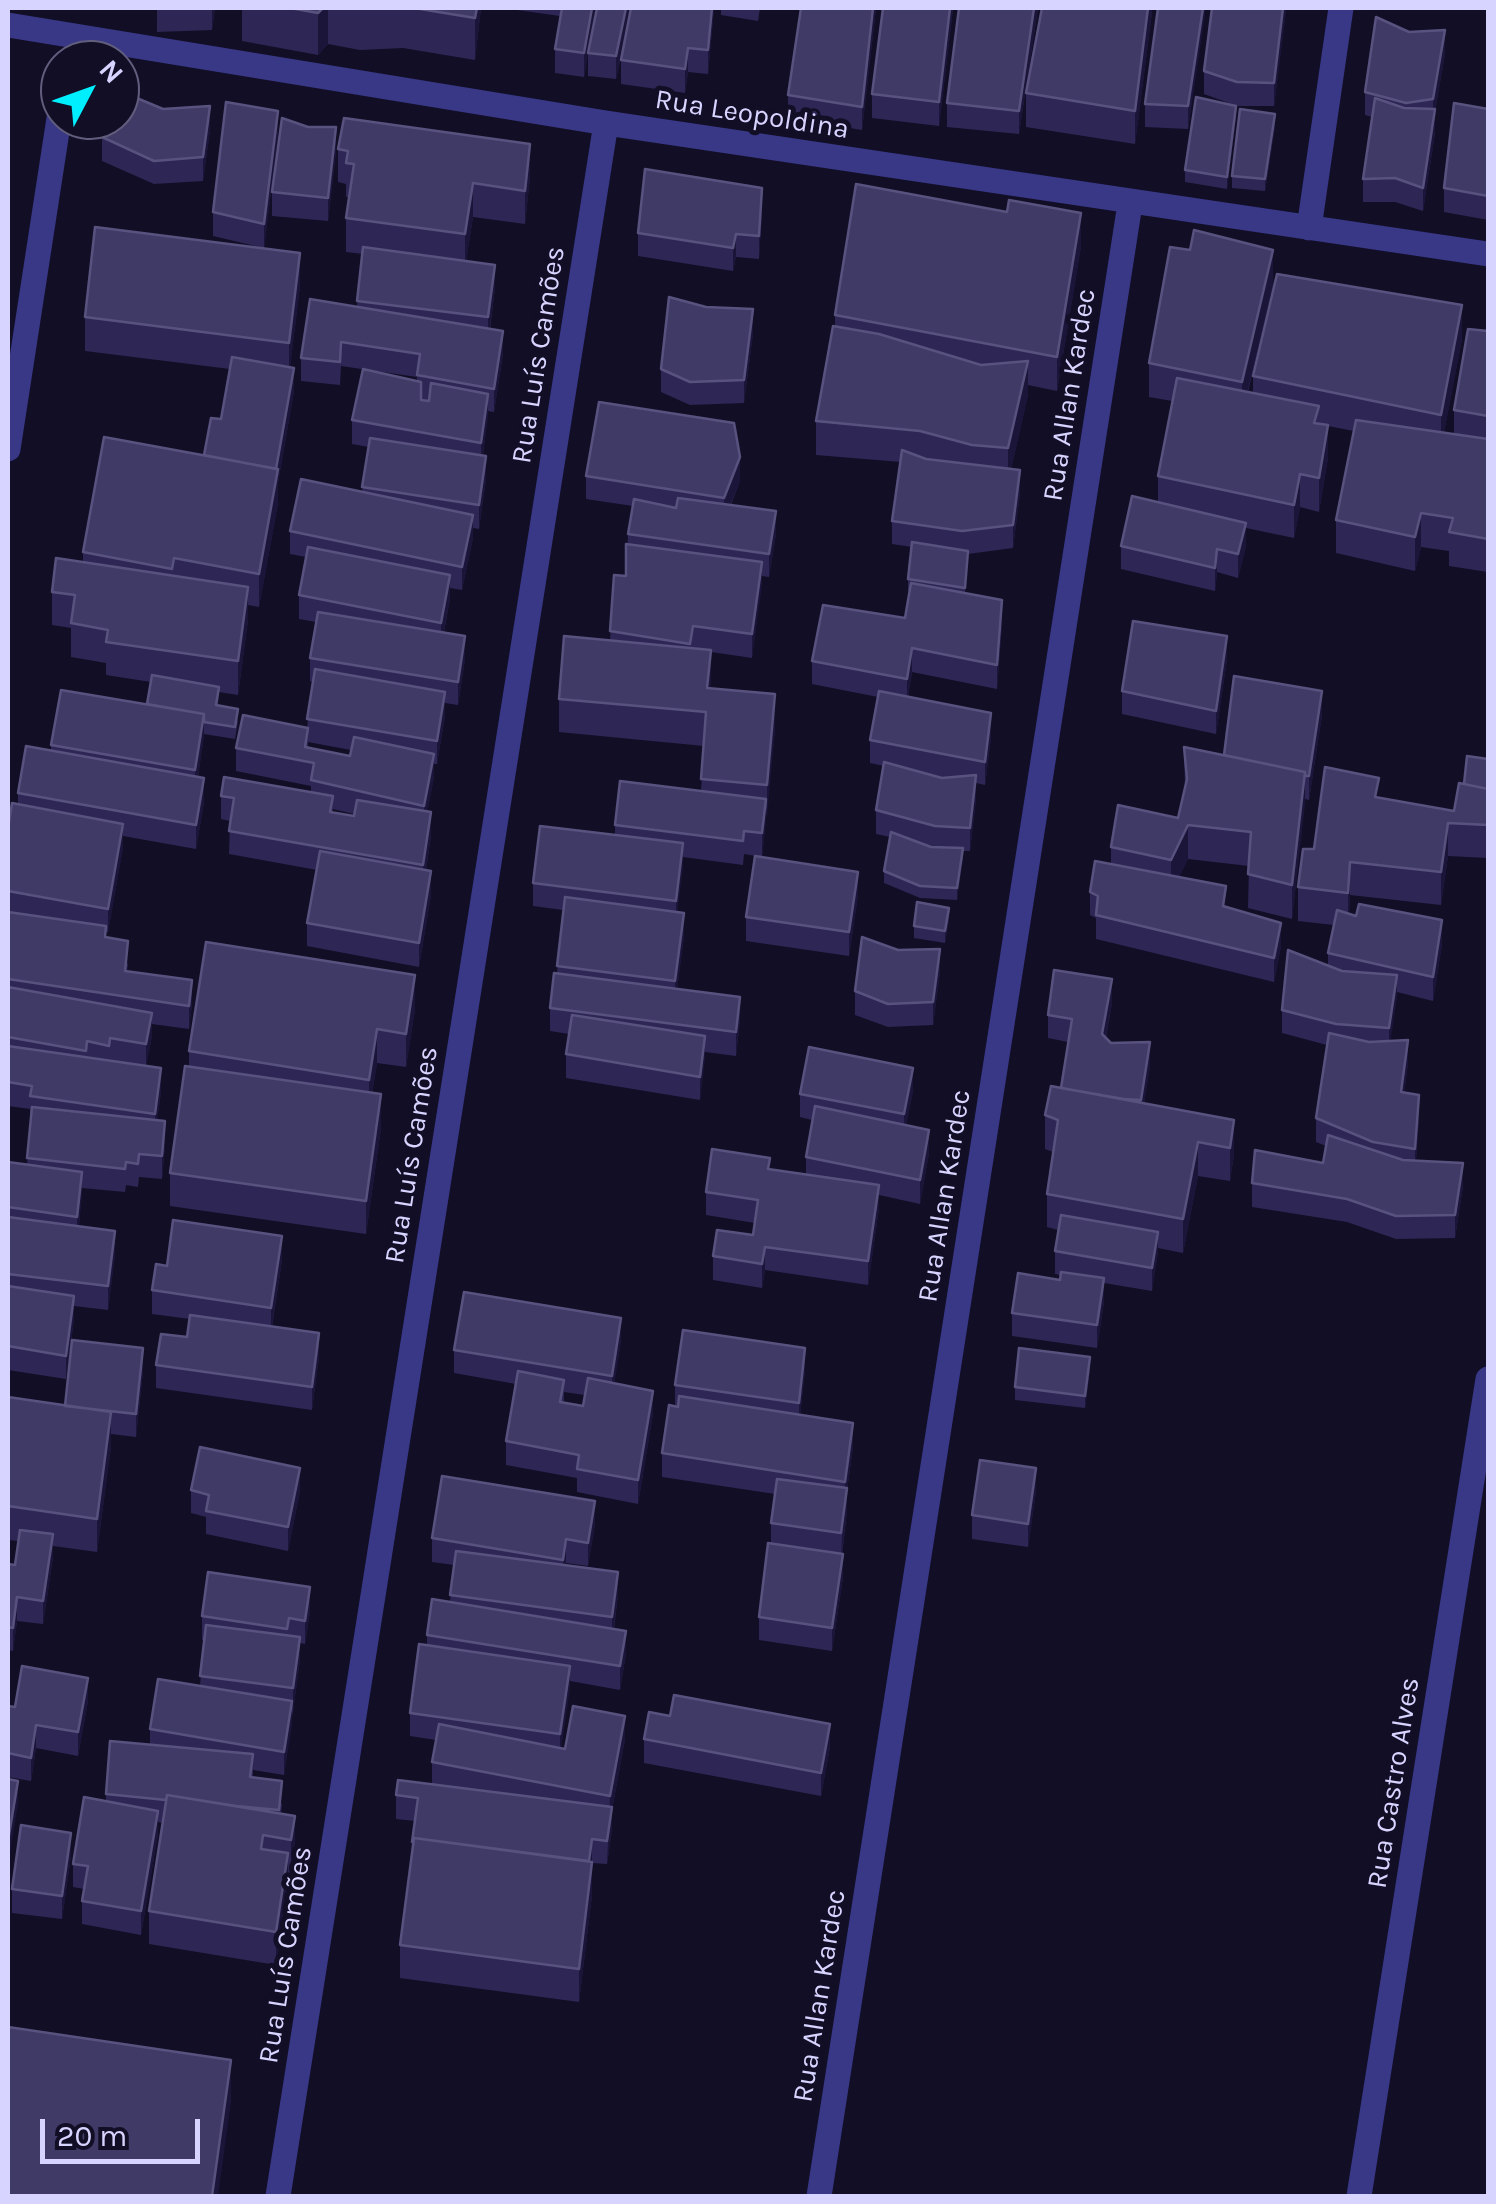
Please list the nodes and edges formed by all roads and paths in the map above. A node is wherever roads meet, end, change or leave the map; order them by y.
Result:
1 (1342, 8) edge
2 (8, 26) edge
3 (47, 40) edge
4 (140, 58) edge
5 (606, 123) junction
6 (56, 140) edge
7 (1130, 204) junction
8 (1309, 228) junction
9 (1488, 254) edge
10 (8, 449) edge
11 (1488, 1379) edge
12 (278, 2196) edge
13 (819, 2196) edge
14 (1358, 2196) edge

1 - 8 street
2 - 3 street, Rua Leopoldina
4 - 5 street, Rua Leopoldina
5 - 7 street, Rua Leopoldina
5 - 12 street, Rua Luís Camões
6 - 10 street
7 - 8 street, Rua Leopoldina
7 - 13 street, Rua Allan Kardec
8 - 9 street, Rua Leopoldina
11 - 14 street, Rua Castro Alves

